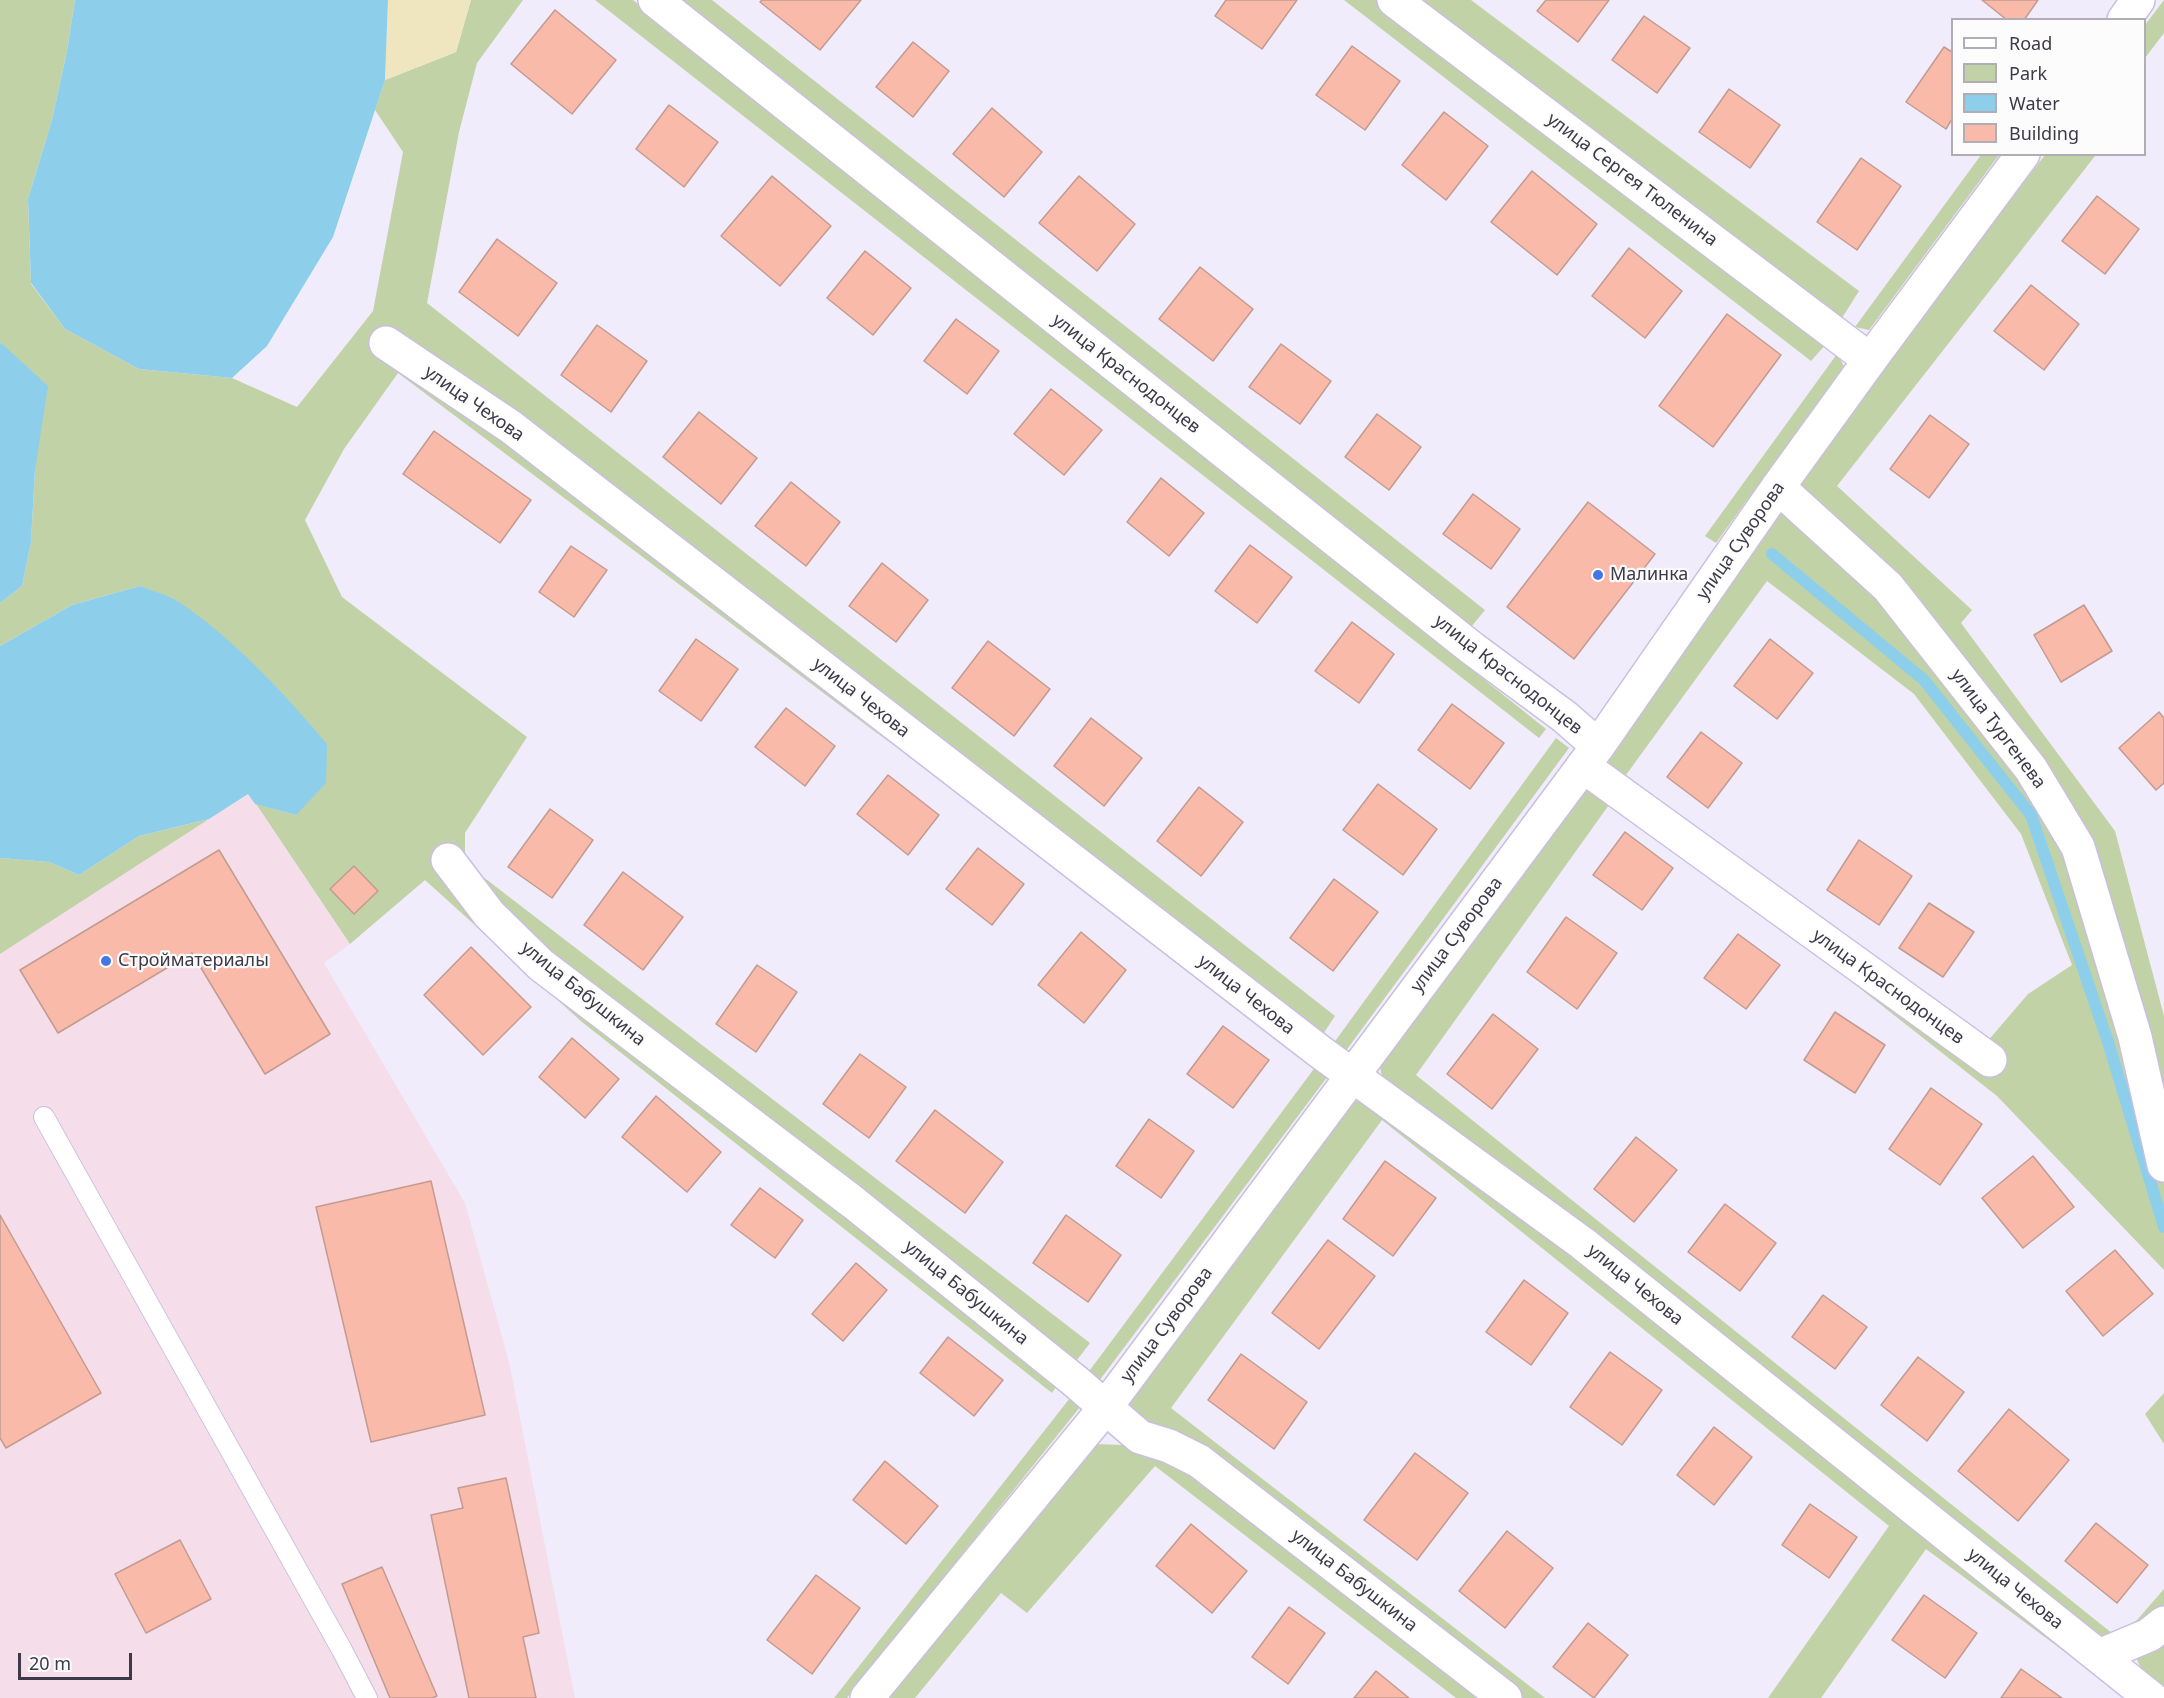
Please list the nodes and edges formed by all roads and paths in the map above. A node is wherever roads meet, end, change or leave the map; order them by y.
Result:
1 (655, 0) edge
2 (1394, 0) edge
3 (2138, 0) edge
4 (2125, 18) edge
5 (2022, 156) edge
6 (386, 343) dead end
7 (1870, 360) junction
8 (1778, 487) junction
9 (1590, 756) junction
10 (448, 860) dead end
11 (1990, 1060) dead end
12 (1352, 1076) junction
13 (44, 1117) dead end
14 (2164, 1165) edge
15 (1105, 1408) junction
16 (2164, 1623) edge
17 (2099, 1656) junction
18 (367, 1698) edge
19 (867, 1698) edge
20 (1505, 1698) edge
21 (2151, 1698) edge

1 - 9 street, улица Краснодонцев
2 - 7 street, улица Сергея Тюленина
3 - 4 street
5 - 7 street, улица Суворова
6 - 12 street, улица Чехова
7 - 8 street, улица Суворова
8 - 9 street, улица Суворова
8 - 14 street, улица Тургенева
9 - 11 street, улица Краснодонцев
9 - 12 street, улица Суворова
10 - 15 street, улица Бабушкина
12 - 15 street, улица Суворова
12 - 17 street, улица Чехова
13 - 18 lane
15 - 19 street, улица Суворова
15 - 20 street, улица Бабушкина
16 - 17 street
17 - 21 street, улица Чехова

